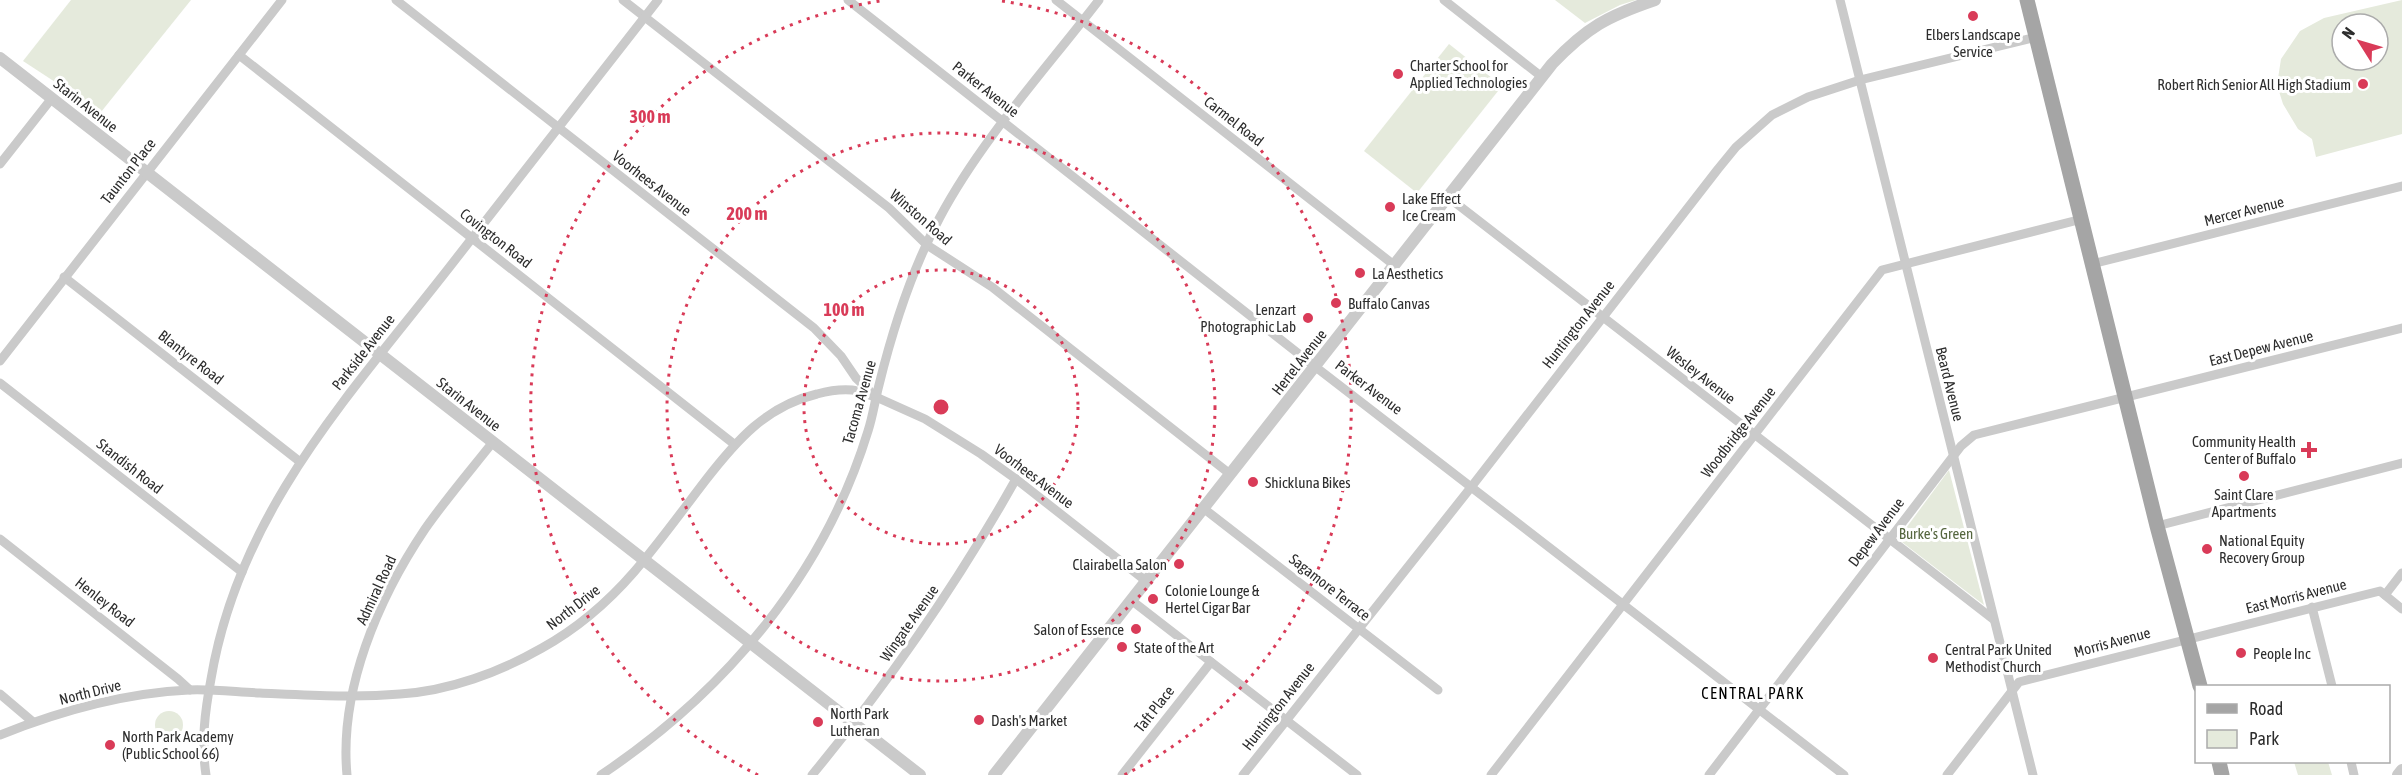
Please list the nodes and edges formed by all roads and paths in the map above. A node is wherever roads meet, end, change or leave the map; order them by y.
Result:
1 (282, 0) edge
2 (396, 0) edge
3 (623, 0) edge
4 (658, 0) edge
5 (848, 0) edge
6 (1056, 0) edge
7 (1099, 0) edge
8 (1444, 0) edge
9 (1655, 0) edge
10 (1840, 0) edge
11 (2027, 0) edge
12 (645, 17) junction
13 (1083, 21) junction
14 (2037, 37) junction
15 (239, 55) junction
16 (0, 58) edge
17 (1542, 77) junction
18 (1860, 80) junction
19 (52, 98) junction
20 (1004, 122) junction
21 (558, 128) junction
22 (0, 164) edge
23 (147, 171) junction
24 (2402, 186) edge
25 (1448, 197) junction
26 (2082, 219) junction
27 (472, 238) junction
28 (927, 245) junction
29 (1905, 264) junction
30 (2092, 264) junction
31 (1394, 265) junction
32 (64, 277) junction
33 (1602, 317) junction
34 (2402, 328) edge
35 (380, 353) junction
36 (0, 361) edge
37 (1315, 366) junction
38 (0, 383) edge
39 (876, 397) junction
40 (2127, 397) junction
41 (1754, 435) junction
42 (493, 442) junction
43 (734, 444) junction
44 (1953, 457) junction
45 (299, 461) junction
46 (2402, 463) edge
47 (1230, 474) junction
48 (1016, 479) junction
49 (1472, 486) junction
50 (1203, 508) junction
51 (2157, 526) junction
52 (0, 539) edge
53 (1890, 540) junction
54 (644, 558) junction
55 (242, 572) junction
56 (2402, 573) edge
57 (1146, 581) junction
58 (2385, 595) junction
59 (1131, 600) junction
60 (1624, 604) junction
61 (2312, 608) junction
62 (2402, 609) edge
63 (1994, 619) junction
64 (1359, 629) junction
65 (2187, 639) junction
66 (751, 644) junction
67 (1211, 662) junction
68 (2199, 685) edge
69 (2331, 685) edge
70 (190, 690) junction
71 (209, 690) junction
72 (1438, 690) dead end
73 (2011, 692) junction
74 (0, 694) edge
75 (352, 695) junction
76 (1760, 709) junction
77 (1286, 720) junction
78 (33, 722) junction
79 (854, 723) junction
80 (0, 735) edge
81 (2402, 770) edge
82 (206, 775) edge
83 (346, 775) edge
84 (601, 775) edge
85 (812, 775) edge
86 (920, 775) edge
87 (994, 775) edge
88 (1122, 775) edge
89 (1243, 775) edge
90 (1358, 775) edge
91 (1491, 775) edge
92 (1709, 775) edge
93 (1844, 775) edge
94 (1947, 775) edge
95 (2033, 775) edge
96 (2398, 775) edge

1 - 15 street, Taunton Place
2 - 21 street, Voorhees Avenue
3 - 12 street, Winston Road
4 - 12 street, Parkside Avenue
5 - 20 street, Parker Avenue
6 - 13 street, Carmel Road
7 - 13 street, Tacoma Avenue
8 - 17 street
9 - 17 street, Hertel Avenue
10 - 18 street, Beard Avenue
11 - 14 main road
12 - 21 street, Parkside Avenue
12 - 28 street, Winston Road
13 - 20 street, Tacoma Avenue
13 - 31 street, Carmel Road
14 - 18 street, Huntington Avenue
14 - 26 main road
15 - 23 street, Taunton Place
15 - 27 street, Covington Road
16 - 19 street, Starin Avenue
17 - 25 street, Hertel Avenue
18 - 29 street, Beard Avenue
18 - 33 street, Huntington Avenue
19 - 22 street
19 - 23 street, Starin Avenue
20 - 28 street, Tacoma Avenue
20 - 37 street, Parker Avenue
21 - 27 street, Parkside Avenue
21 - 39 street, Voorhees Avenue
23 - 32 street, Taunton Place
23 - 35 street, Starin Avenue
24 - 30 street, Mercer Avenue
25 - 31 street, Hertel Avenue
25 - 33 street, Wesley Avenue
26 - 29 street, Woodbridge Avenue
26 - 30 main road
27 - 35 street, Parkside Avenue
27 - 43 street, Covington Road
28 - 39 street, Tacoma Avenue
28 - 47 street, Winston Road
29 - 41 street, Woodbridge Avenue
29 - 44 street, Beard Avenue
30 - 40 main road
31 - 37 street, Hertel Avenue
32 - 36 street, Taunton Place
32 - 45 street, Blantyre Road
33 - 41 street, Wesley Avenue
33 - 49 street, Huntington Avenue
34 - 40 street, East Depew Avenue
35 - 42 street, Starin Avenue
35 - 45 street, Parkside Avenue
37 - 47 street, Hertel Avenue
37 - 49 street, Parker Avenue
38 - 55 street, Standish Road
39 - 43 street, North Drive
39 - 48 street, Voorhees Avenue
39 - 66 street, Tacoma Avenue
40 - 44 street, Depew Avenue
40 - 51 main road
41 - 53 street, Wesley Avenue
41 - 60 street, Woodbridge Avenue
42 - 54 street, Starin Avenue
42 - 75 street, Admiral Road
43 - 54 street, North Drive
44 - 53 street, Depew Avenue
44 - 63 street, Beard Avenue
45 - 55 street, Parkside Avenue
46 - 51 street
47 - 50 street, Hertel Avenue
48 - 57 street, Voorhees Avenue
48 - 79 street, Wingate Avenue
49 - 60 street, Parker Avenue
49 - 64 street, Huntington Avenue
50 - 57 street, Hertel Avenue
50 - 64 street, Sagamore Terrace
51 - 65 main road
52 - 70 street, Henley Road
53 - 63 street, Wesley Avenue
53 - 76 street, Depew Avenue
54 - 66 street, Starin Avenue
54 - 75 street, North Drive
55 - 71 street, Parkside Avenue
56 - 58 street
57 - 59 street, Hertel Avenue
58 - 61 street, East Morris Avenue
58 - 62 street
59 - 67 street
59 - 87 street, Hertel Avenue
60 - 76 street, Parker Avenue
60 - 91 street, Woodbridge Avenue
61 - 65 street, East Morris Avenue
61 - 69 street
63 - 73 street, Beard Avenue
64 - 72 street, Sagamore Terrace
64 - 77 street, Huntington Avenue
65 - 68 main road
65 - 73 street, Morris Avenue
66 - 79 street, Starin Avenue
66 - 84 street, Tacoma Avenue
67 - 77 street
67 - 88 street, Taft Place
70 - 71 street, North Drive
70 - 78 street, North Drive
71 - 75 street, North Drive
71 - 82 street, Parkside Avenue
73 - 94 street, Morris Avenue
73 - 95 street, Beard Avenue
74 - 78 street
75 - 83 street, Admiral Road
76 - 92 street, Depew Avenue
76 - 93 street, Parker Avenue
77 - 89 street, Huntington Avenue
77 - 90 street
78 - 80 street, North Drive
79 - 85 street, Wingate Avenue
79 - 86 street, Starin Avenue
81 - 96 street

